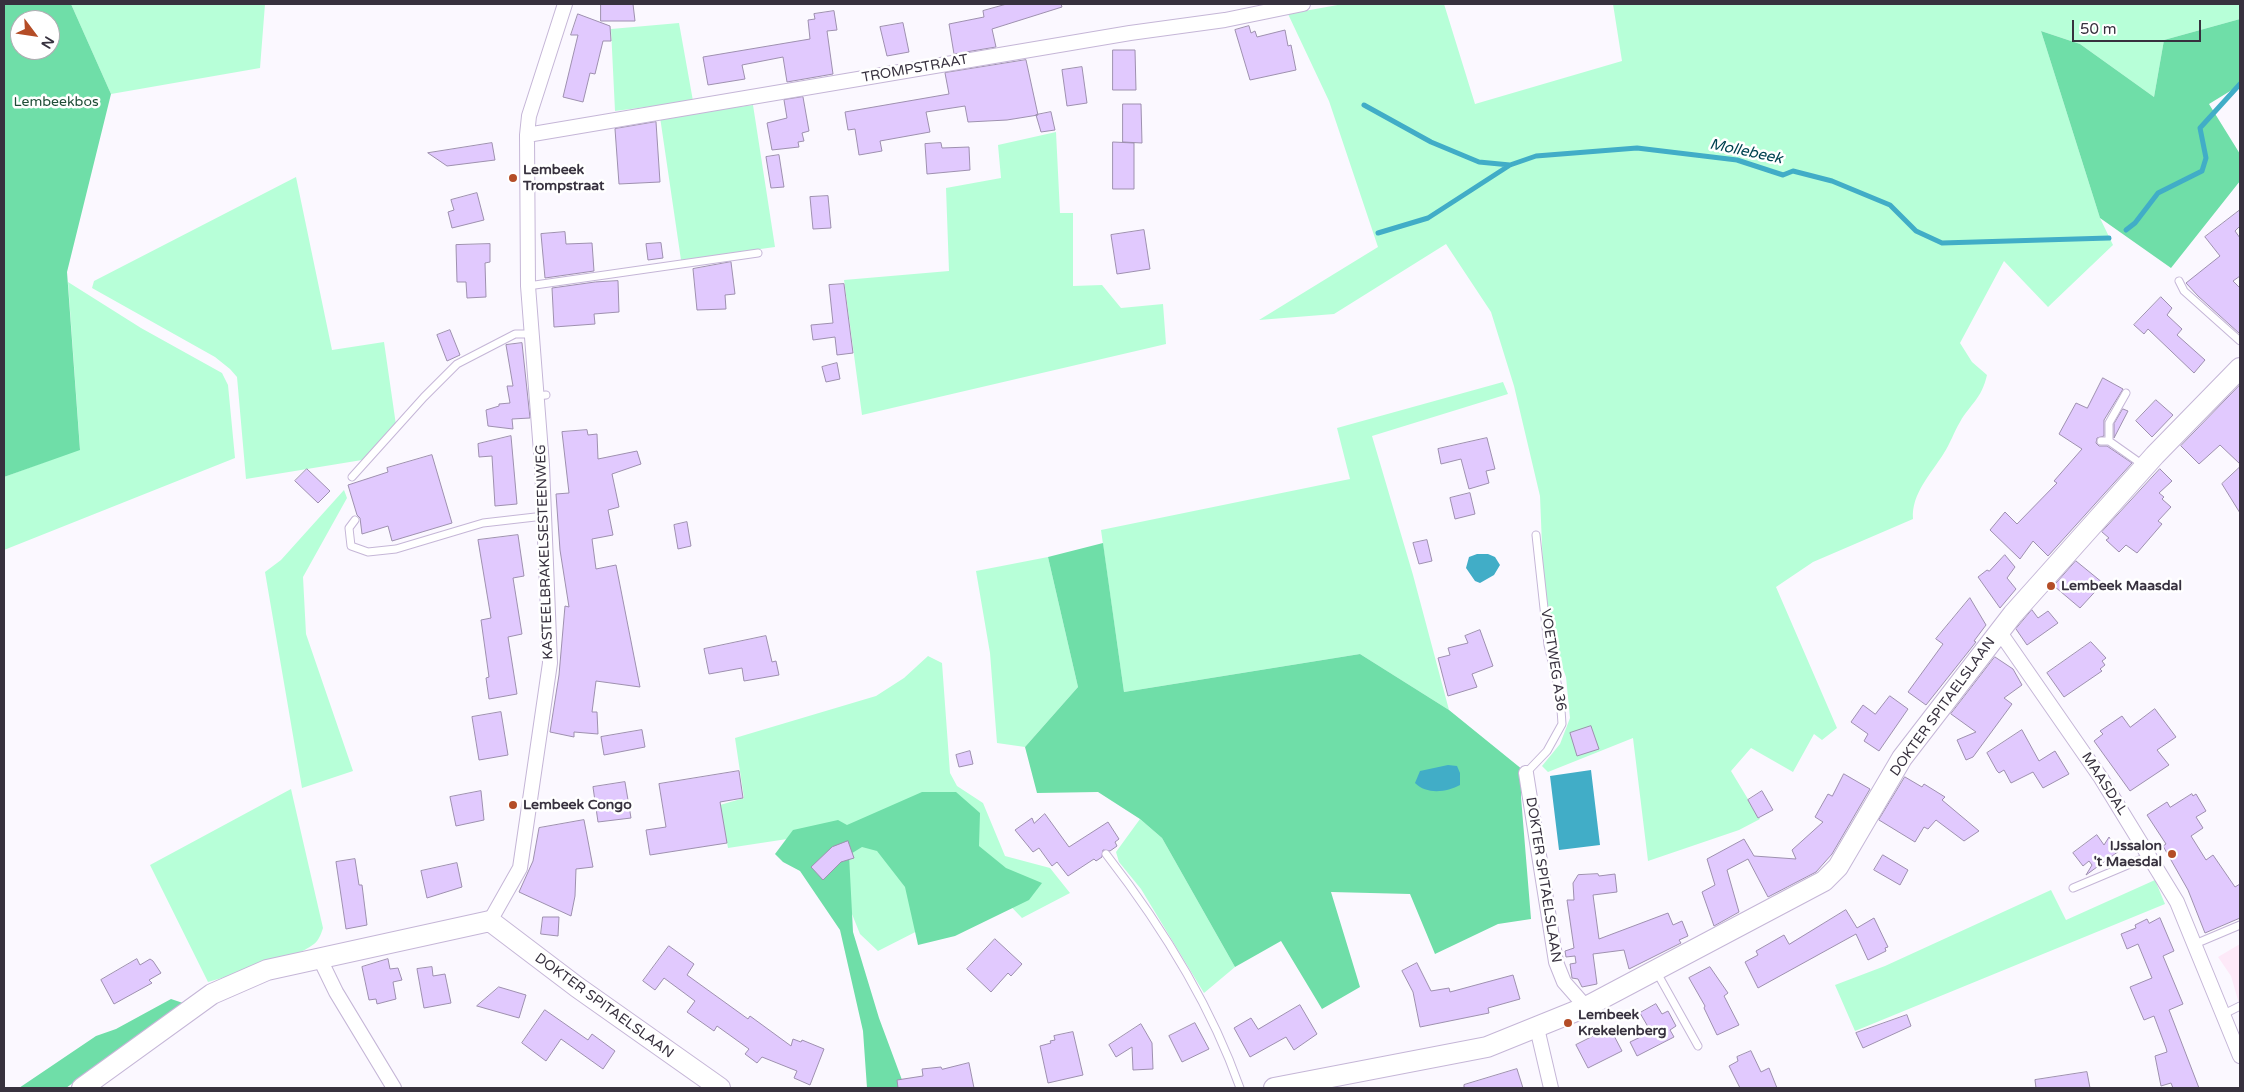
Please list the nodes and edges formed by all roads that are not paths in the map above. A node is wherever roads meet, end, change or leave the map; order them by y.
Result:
1 (565, 4) edge
2 (1303, 4) edge
3 (527, 135) junction
4 (758, 253) dead end
5 (2179, 280) dead end
6 (528, 286) junction
7 (531, 334) junction
8 (2240, 341) edge
9 (2240, 368) edge
10 (2126, 393) dead end
11 (2145, 466) junction
12 (352, 478) dead end
13 (545, 516) junction
14 (354, 520) dead end
15 (1536, 535) dead end
16 (1999, 631) junction
17 (1526, 773) joint
18 (1106, 854) dead end
19 (2149, 856) junction
20 (2073, 888) dead end
21 (490, 921) junction
22 (2240, 925) edge
23 (2195, 944) junction
24 (319, 957) junction
25 (1656, 970) junction
26 (2240, 1006) edge
27 (1586, 1007) junction
28 (2224, 1014) junction
29 (1537, 1028) junction
30 (1698, 1046) dead end
31 (2240, 1056) edge
32 (82, 1088) edge
33 (394, 1088) edge
34 (720, 1088) edge
35 (1240, 1088) edge
36 (1274, 1088) edge
37 (1551, 1088) edge

1 - 3 street, KASTEELBRAKELSESTEENWEG
2 - 3 street, TROMPSTRAAT
3 - 6 street, KASTEELBRAKELSESTEENWEG
4 - 6 lane
5 - 8 lane
6 - 7 street, KASTEELBRAKELSESTEENWEG
7 - 12 lane
7 - 13 street, KASTEELBRAKELSESTEENWEG
9 - 11 street, DOKTER SPITAELSLAAN
10 - 11 lane
11 - 16 street, DOKTER SPITAELSLAAN
13 - 14 lane
13 - 21 street, KASTEELBRAKELSESTEENWEG
15 - 17 lane, VOETWEG A36
16 - 19 street, MAASDAL
16 - 25 street, DOKTER SPITAELSLAAN
17 - 27 street, DOKTER SPITAELSLAAN
18 - 35 lane
19 - 20 lane
19 - 23 street, MAASDAL
21 - 24 street
21 - 34 street, DOKTER SPITAELSLAAN
22 - 23 lane
23 - 28 street, MAASDAL
24 - 32 street
24 - 33 street
25 - 27 street, DOKTER SPITAELSLAAN
25 - 30 lane
26 - 28 lane
27 - 29 street, DOKTER SPITAELSLAAN
28 - 31 street, MAASDAL
29 - 36 street, DOKTER SPITAELSLAAN
29 - 37 street

